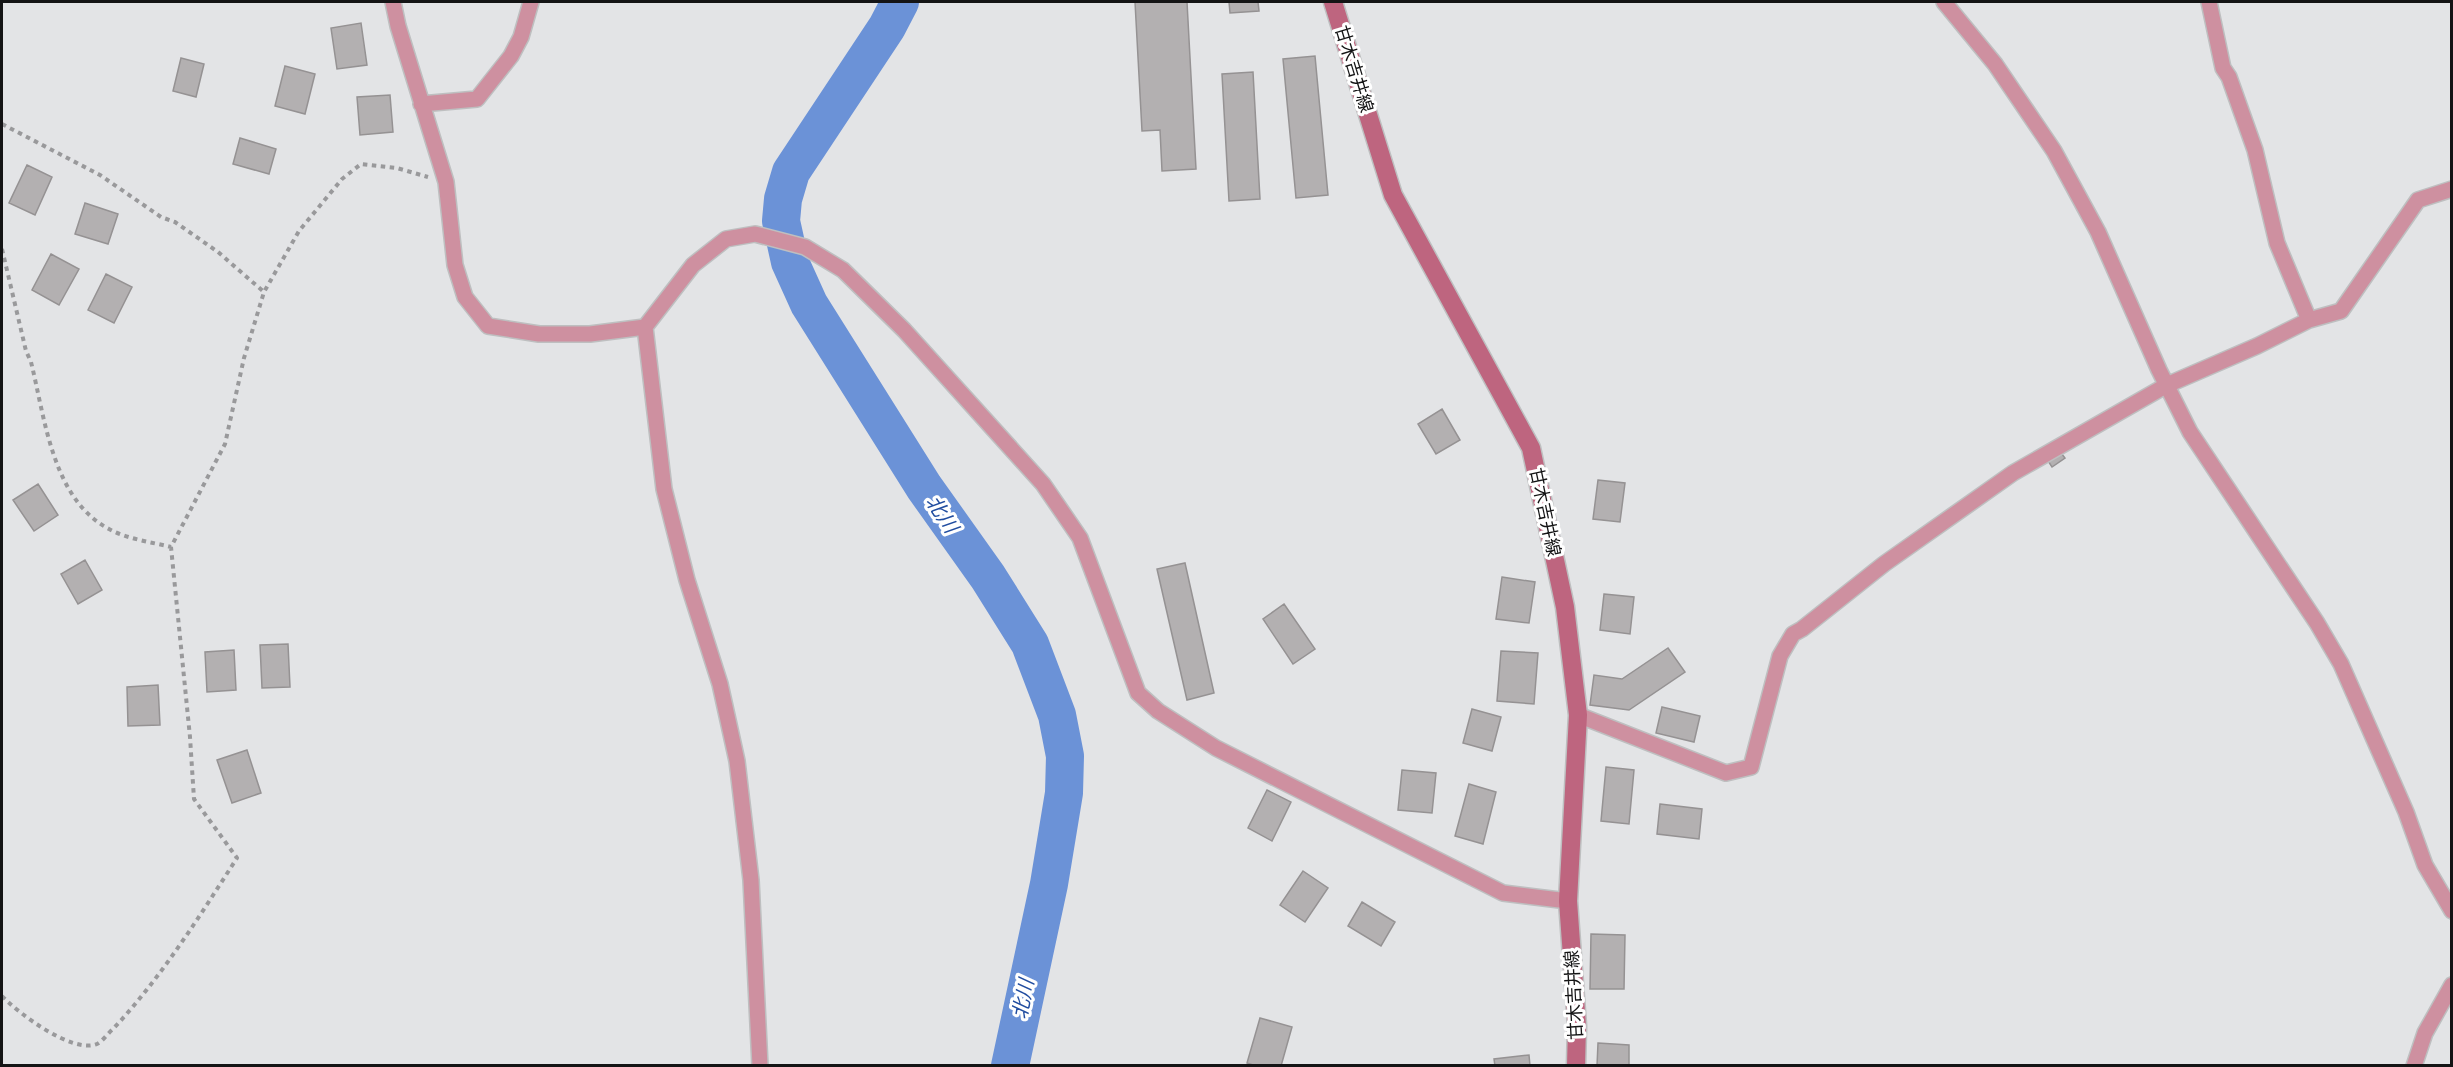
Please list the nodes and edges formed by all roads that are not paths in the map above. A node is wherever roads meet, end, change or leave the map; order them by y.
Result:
1 (393, 2) edge
2 (531, 2) edge
3 (1333, 2) edge
4 (1944, 2) edge
5 (2209, 2) edge
6 (421, 104) junction
7 (2451, 189) edge
8 (2309, 320) junction
9 (645, 327) junction
10 (2167, 385) junction
11 (1578, 715) junction
12 (1568, 901) junction
13 (2451, 911) edge
14 (2451, 985) edge
15 (760, 1065) edge
16 (1576, 1065) edge
17 (2414, 1065) edge

1 - 6 street
2 - 6 street
3 - 11 main road, 甘木吉井線
4 - 10 street
5 - 8 street
6 - 9 street
7 - 8 street
8 - 10 street
9 - 12 street
9 - 15 street
10 - 11 street
10 - 13 street
11 - 12 main road, 甘木吉井線
12 - 16 main road, 甘木吉井線
14 - 17 street

